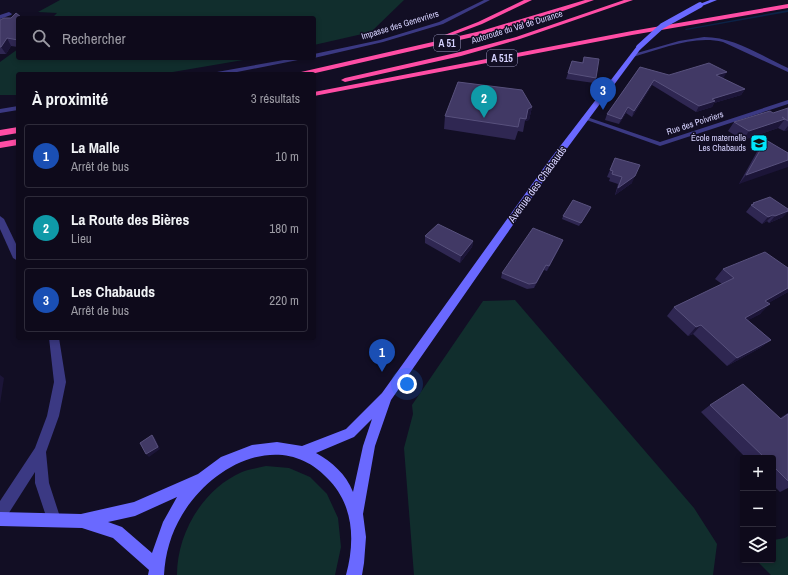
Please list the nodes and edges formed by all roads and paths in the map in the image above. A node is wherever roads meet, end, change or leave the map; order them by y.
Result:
1 (488, 0) edge
2 (529, 0) edge
3 (590, 0) edge
4 (630, 0) edge
5 (715, 0) edge
6 (786, 0) edge
7 (788, 6) edge
8 (9, 14) dead end
9 (0, 17) edge
10 (690, 22) junction
11 (632, 55) junction
12 (316, 56) edge
13 (294, 60) edge
14 (788, 70) edge
15 (228, 72) edge
16 (302, 72) edge
17 (311, 72) edge
18 (316, 86) edge
19 (316, 94) edge
20 (788, 102) edge
21 (16, 108) edge
22 (0, 111) edge
23 (585, 118) junction
24 (16, 130) edge
25 (0, 133) edge
26 (16, 142) edge
27 (0, 145) edge
28 (0, 219) edge
29 (16, 254) edge
30 (54, 340) edge
31 (386, 397) junction
32 (40, 452) junction
33 (302, 452) junction
34 (203, 479) junction
35 (0, 514) edge
36 (356, 514) junction
37 (0, 519) edge
38 (54, 520) junction
39 (81, 521) junction
40 (157, 571) edge
41 (354, 575) edge

1 - 12 street, Impasse des Genevriers
2 - 16 highway
3 - 17 highway, Autoroute du Val de Durance / A 51
4 - 18 highway, Autoroute du Val de Durance / A 51
5 - 11 main road, Avenue des Chabauds, bridge
6 - 10 highway
7 - 10 highway, A 515
8 - 9 street
10 - 19 highway, A 515
11 - 14 street
11 - 23 main road, Avenue des Chabauds
13 - 15 street
20 - 23 street, Rue des Poivriers
21 - 22 street
23 - 31 main road, Avenue des Chabauds
24 - 25 highway
26 - 27 highway
28 - 29 street
30 - 32 street
31 - 33 main road, Avenue des Chabauds
31 - 36 main road, Avenue des Chabauds
32 - 35 street
32 - 38 street
33 - 34 main road
33 - 36 main road
34 - 39 main road
34 - 40 main road
36 - 41 main road
37 - 38 main road
38 - 39 main road
39 - 40 main road

